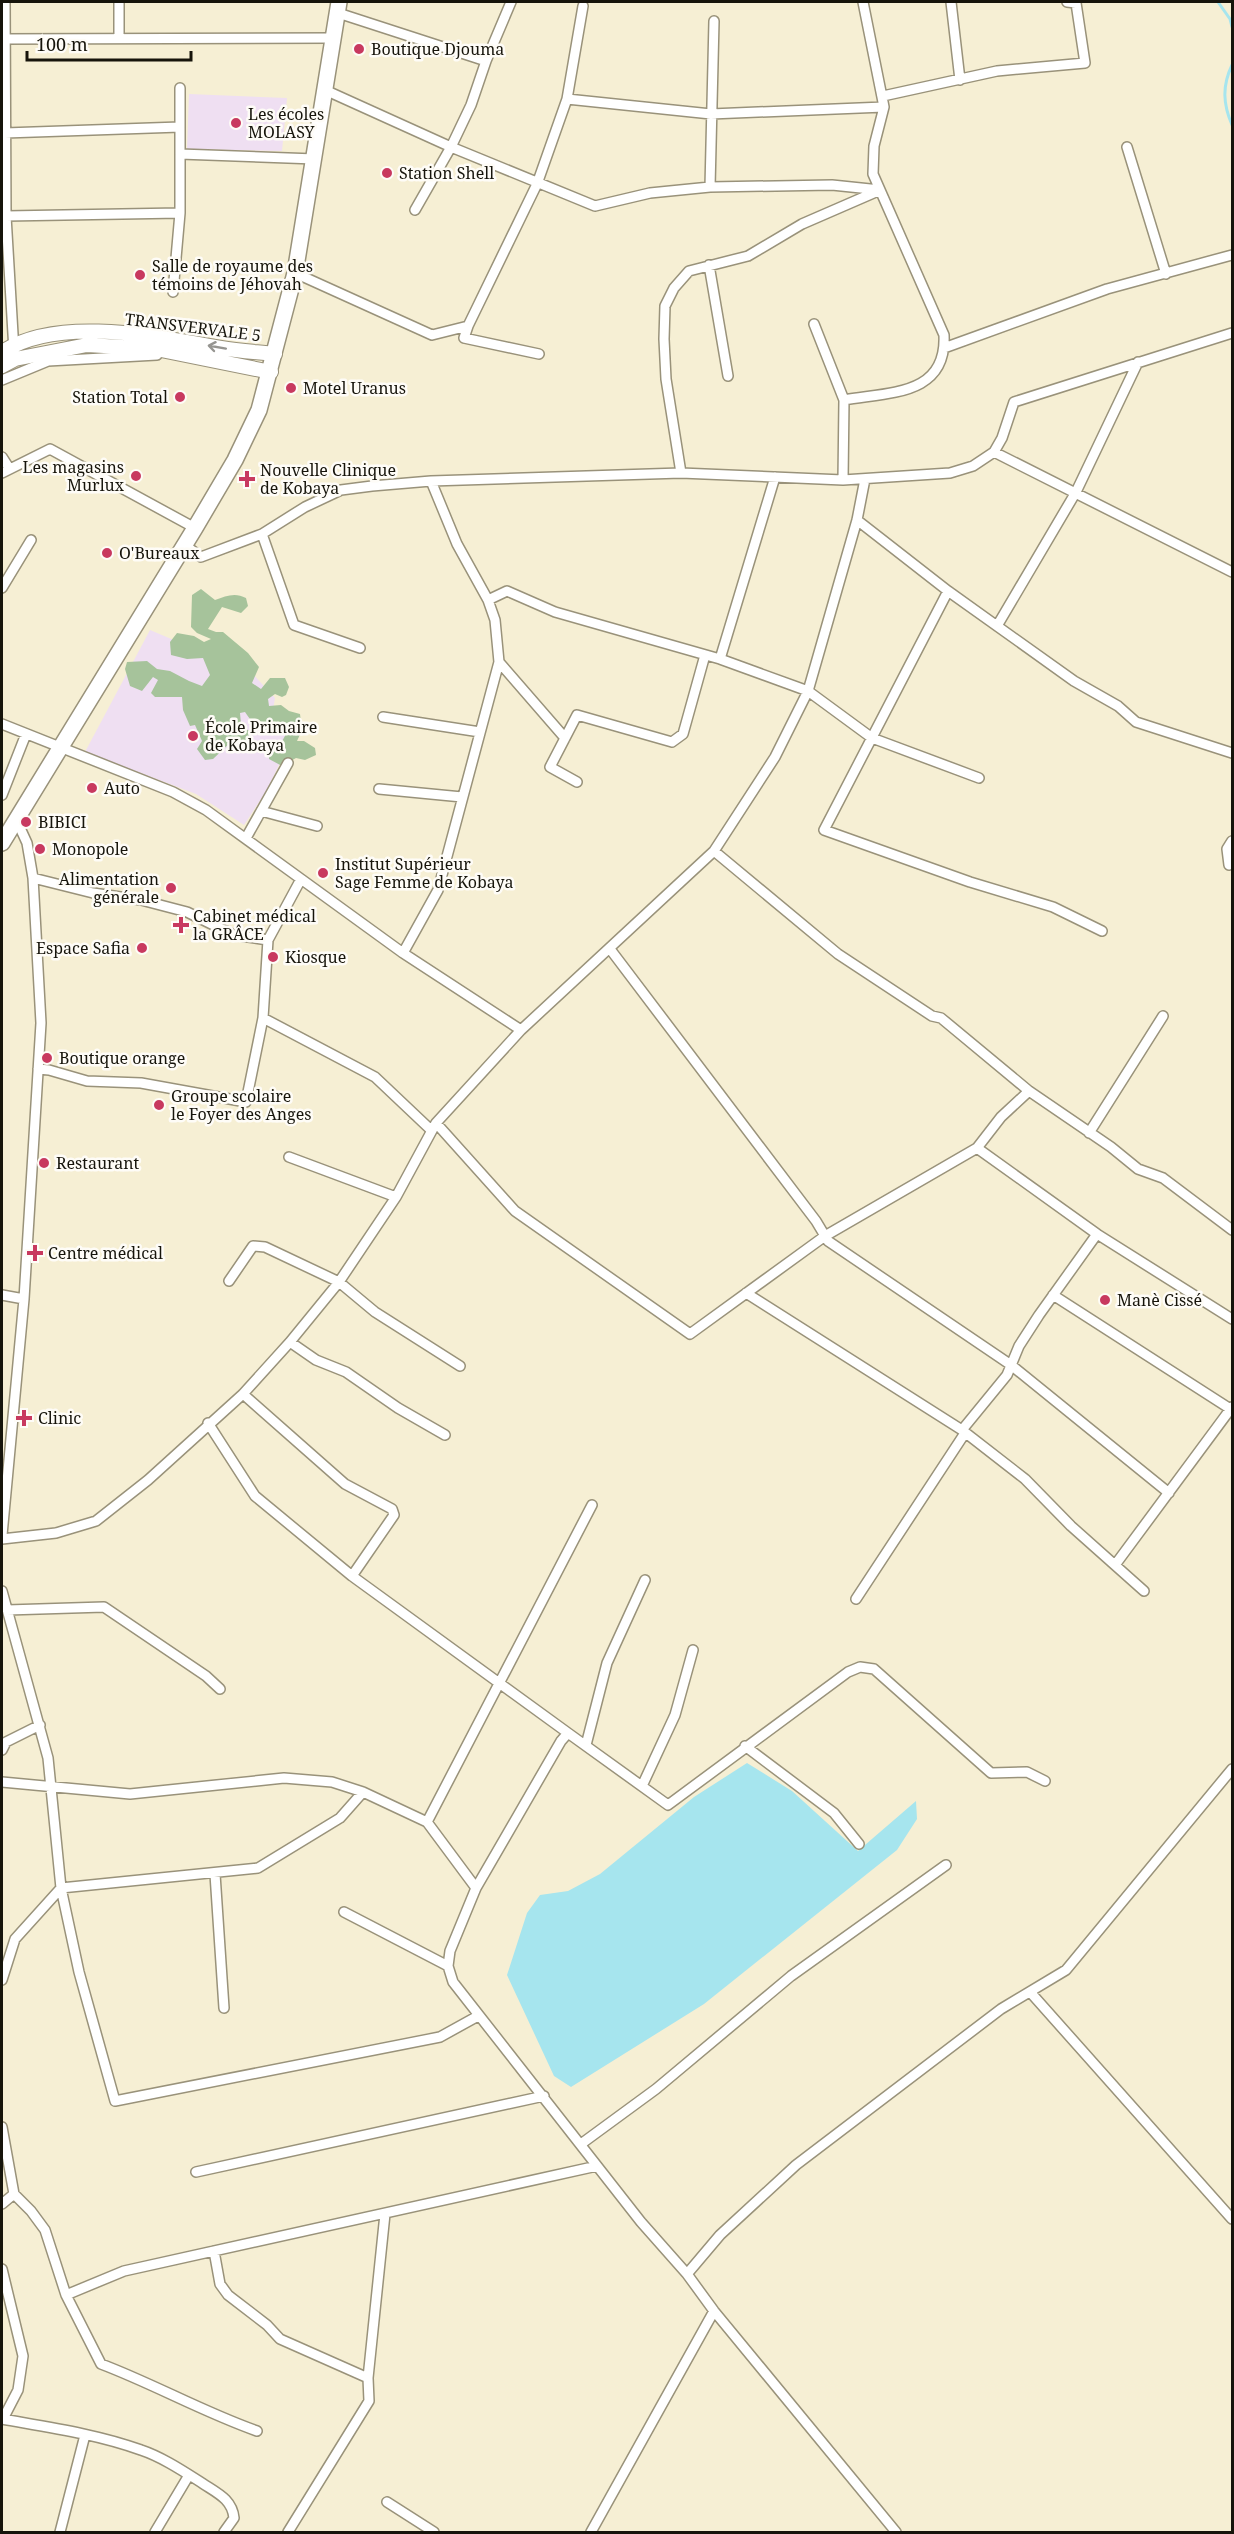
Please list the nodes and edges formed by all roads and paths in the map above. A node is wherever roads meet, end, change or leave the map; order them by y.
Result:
1 (5, 2) edge
2 (119, 2) edge
3 (511, 2) edge
4 (863, 2) edge
5 (951, 2) edge
6 (1067, 2) edge
7 (583, 6) dead end
8 (338, 7) edge
9 (714, 21) dead end
10 (119, 38) junction
11 (334, 38) junction
12 (4, 39) edge
13 (486, 61) junction
14 (960, 80) junction
15 (180, 88) dead end
16 (325, 90) junction
17 (883, 96) junction
18 (567, 99) junction
19 (884, 107) junction
20 (711, 114) junction
21 (180, 128) junction
22 (5, 133) junction
23 (451, 147) junction
24 (1127, 147) dead end
25 (180, 154) junction
26 (315, 159) junction
27 (537, 184) junction
28 (710, 187) junction
29 (880, 190) junction
30 (415, 210) dead end
31 (180, 213) junction
32 (6, 216) junction
33 (1233, 255) edge
34 (709, 265) junction
35 (295, 273) junction
36 (1166, 274) junction
37 (173, 292) dead end
38 (814, 324) dead end
39 (468, 326) junction
40 (1233, 333) edge
41 (7, 348) edge
42 (944, 348) junction
43 (275, 354) junction
44 (539, 354) dead end
45 (15, 359) junction
46 (220, 360) junction
47 (1138, 362) junction
48 (2, 366) edge
49 (271, 372) junction
50 (728, 376) dead end
51 (2, 380) edge
52 (843, 400) junction
53 (994, 452) junction
54 (2, 457) edge
55 (5, 471) edge
56 (681, 473) junction
57 (775, 477) junction
58 (865, 479) junction
59 (843, 480) junction
60 (431, 481) junction
61 (1076, 492) junction
62 (857, 520) junction
63 (195, 528) junction
64 (262, 534) junction
65 (31, 540) dead end
66 (185, 545) junction
67 (1233, 572) edge
68 (2, 588) edge
69 (948, 591) junction
70 (488, 600) junction
71 (997, 626) junction
72 (360, 648) dead end
73 (705, 655) junction
74 (720, 659) junction
75 (499, 662) junction
76 (808, 691) junction
77 (383, 717) dead end
78 (2, 724) edge
79 (480, 732) junction
80 (26, 734) junction
81 (566, 738) junction
82 (872, 738) junction
83 (60, 747) junction
84 (1233, 753) edge
85 (288, 763) dead end
86 (979, 778) dead end
87 (577, 782) dead end
88 (380, 789) dead end
89 (2, 795) edge
90 (462, 797) junction
91 (261, 811) junction
92 (16, 819) junction
93 (318, 826) dead end
94 (246, 838) junction
95 (1233, 841) edge
96 (2, 843) edge
97 (714, 851) junction
98 (1229, 865) dead end
99 (33, 878) junction
100 (301, 879) junction
101 (1102, 932) dead end
102 (268, 940) junction
103 (610, 949) junction
104 (403, 953) junction
105 (1163, 1016) dead end
106 (263, 1018) junction
107 (521, 1030) junction
108 (38, 1069) junction
109 (1029, 1091) junction
110 (434, 1127) junction
111 (1089, 1133) junction
112 (977, 1148) junction
113 (289, 1157) dead end
114 (396, 1197) junction
115 (1233, 1230) edge
116 (1096, 1234) junction
117 (825, 1236) junction
118 (229, 1281) dead end
119 (339, 1282) junction
120 (746, 1293) junction
121 (2, 1295) edge
122 (1053, 1295) junction
123 (24, 1299) junction
124 (1233, 1319) edge
125 (290, 1342) junction
126 (1011, 1365) junction
127 (460, 1366) dead end
128 (243, 1394) junction
129 (1232, 1408) edge
130 (208, 1423) junction
131 (963, 1431) junction
132 (445, 1435) dead end
133 (1168, 1493) junction
134 (592, 1505) dead end
135 (2, 1527) edge
136 (2, 1537) edge
137 (1115, 1565) junction
138 (352, 1576) junction
139 (645, 1580) dead end
140 (2, 1591) edge
141 (1144, 1591) dead end
142 (856, 1599) dead end
143 (5, 1608) edge
144 (693, 1650) dead end
145 (501, 1682) junction
146 (220, 1689) dead end
147 (40, 1725) junction
148 (568, 1733) junction
149 (586, 1745) junction
150 (746, 1746) junction
151 (2, 1750) edge
152 (1233, 1769) edge
153 (1045, 1781) dead end
154 (2, 1782) edge
155 (642, 1786) junction
156 (50, 1787) junction
157 (363, 1792) junction
158 (427, 1822) junction
159 (859, 1844) dead end
160 (946, 1865) dead end
161 (215, 1874) junction
162 (61, 1888) junction
163 (476, 1888) junction
164 (344, 1912) dead end
165 (448, 1966) junction
166 (2, 1980) edge
167 (1031, 1993) junction
168 (224, 2008) dead end
169 (478, 2016) junction
170 (544, 2096) junction
171 (2, 2127) edge
172 (581, 2144) junction
173 (597, 2166) junction
174 (196, 2172) dead end
175 (14, 2194) junction
176 (2, 2204) edge
177 (385, 2214) junction
178 (1233, 2219) edge
179 (214, 2251) junction
180 (2, 2269) edge
181 (687, 2274) junction
182 (66, 2295) junction
183 (714, 2311) junction
184 (368, 2378) junction
185 (2, 2419) edge
186 (257, 2431) dead end
187 (85, 2435) junction
188 (189, 2475) junction
189 (387, 2502) dead end
190 (60, 2532) edge
191 (155, 2532) edge
192 (224, 2532) edge
193 (288, 2532) edge
194 (434, 2532) edge
195 (591, 2532) edge
196 (896, 2532) edge

1 - 12 street
2 - 10 street
3 - 13 street
4 - 17 street
5 - 14 street
6 - 14 street
7 - 18 street
8 - 11 main road
8 - 13 street
9 - 20 street
10 - 11 street
10 - 12 street
11 - 16 main road
12 - 22 street
13 - 23 street
14 - 17 street
15 - 21 street
16 - 23 street
16 - 26 main road
17 - 19 street
18 - 20 street
18 - 27 street
19 - 20 street
19 - 29 street
20 - 28 street
21 - 22 street
21 - 25 street
22 - 32 street
23 - 27 street
23 - 30 street
24 - 36 street
25 - 26 street
25 - 31 street
26 - 35 main road
27 - 28 street
27 - 39 street
28 - 29 street
29 - 34 street
29 - 42 street
31 - 32 street
31 - 37 street
32 - 41 street
33 - 36 street
34 - 50 street
34 - 56 street
35 - 39 street
35 - 43 main road
36 - 42 street
38 - 52 street
39 - 44 street
40 - 47 street
43 -> 41 main road, TRANSVERVALE 5
41 - 45 street
42 - 52 street
43 - 49 main road
45 - 46 main road, TRANSVERVALE 5
45 - 48 main road, TRANSVERVALE 5
46 - 49 main road, TRANSVERVALE 5
46 - 51 street, TRANSVERVALE 5
47 - 53 street
47 - 61 street
49 - 63 main road
52 - 59 street
53 - 58 street
53 - 61 street
54 - 55 street
55 - 63 street
56 - 57 street
56 - 60 street
57 - 59 street
57 - 74 street
58 - 59 street
58 - 62 street
60 - 64 street
60 - 70 street
61 - 67 street
61 - 71 street
62 - 69 street
62 - 76 street
63 - 66 main road
64 - 66 street
64 - 72 street
65 - 68 street
66 - 83 main road
69 - 71 street
69 - 82 street
70 - 73 street
70 - 75 street
71 - 84 street
73 - 74 street
73 - 81 street
74 - 76 street
75 - 79 street
75 - 81 street
76 - 82 street
76 - 97 street
77 - 79 street
78 - 80 street
79 - 90 street
80 - 83 street
80 - 89 street
81 - 87 street
82 - 86 street
82 - 101 street
83 - 92 main road
83 - 94 street
85 - 91 street
88 - 90 street
90 - 104 street
91 - 93 street
91 - 94 street
92 - 96 main road
92 - 99 street
94 - 100 street
95 - 98 street
97 - 103 street
97 - 109 street
99 - 102 street
99 - 108 street
100 - 102 street
100 - 104 street
102 - 106 street
103 - 107 street
103 - 117 street
104 - 107 street
105 - 111 street
106 - 108 street
106 - 110 street
107 - 110 street
108 - 123 street
109 - 111 street
109 - 112 street
110 - 114 street
110 - 120 street
111 - 115 street
112 - 116 street
112 - 117 street
113 - 114 street
114 - 119 street
116 - 122 street
116 - 124 street
117 - 120 street
117 - 126 street
118 - 119 street
119 - 125 street
119 - 127 street
120 - 131 street
121 - 123 street
122 - 126 street
122 - 129 street
123 - 135 street
125 - 128 street
125 - 132 street
126 - 131 street
126 - 133 street
128 - 130 street
128 - 138 street
129 - 133 street
130 - 136 street
130 - 138 street
131 - 137 street
131 - 142 street
133 - 137 street
134 - 145 street
135 - 136 street
137 - 141 street
138 - 145 street
139 - 149 street
140 - 143 street
143 - 146 street
143 - 147 street
144 - 155 street
145 - 148 street
145 - 158 street
147 - 151 street
147 - 156 street
148 - 149 street
148 - 163 street
149 - 155 street
150 - 153 street
150 - 155 street
150 - 159 street
152 - 167 street
154 - 156 street
156 - 157 street
156 - 162 street
157 - 158 street
157 - 161 street
158 - 163 street
160 - 172 street
161 - 162 street
161 - 168 street
162 - 166 street
162 - 169 street
163 - 165 street
164 - 165 street
165 - 169 street
167 - 178 street
167 - 181 street
169 - 170 street
170 - 172 street
170 - 174 street
171 - 175 street
172 - 173 street
173 - 177 street
173 - 181 street
175 - 176 street
175 - 182 street
177 - 179 street
177 - 184 street
179 - 182 street
179 - 184 street
180 - 185 street
181 - 183 street
182 - 186 street
183 - 195 street
183 - 196 street
184 - 193 street
185 - 187 street
187 - 188 street
187 - 190 street
188 - 191 street
188 - 192 street
189 - 194 street

